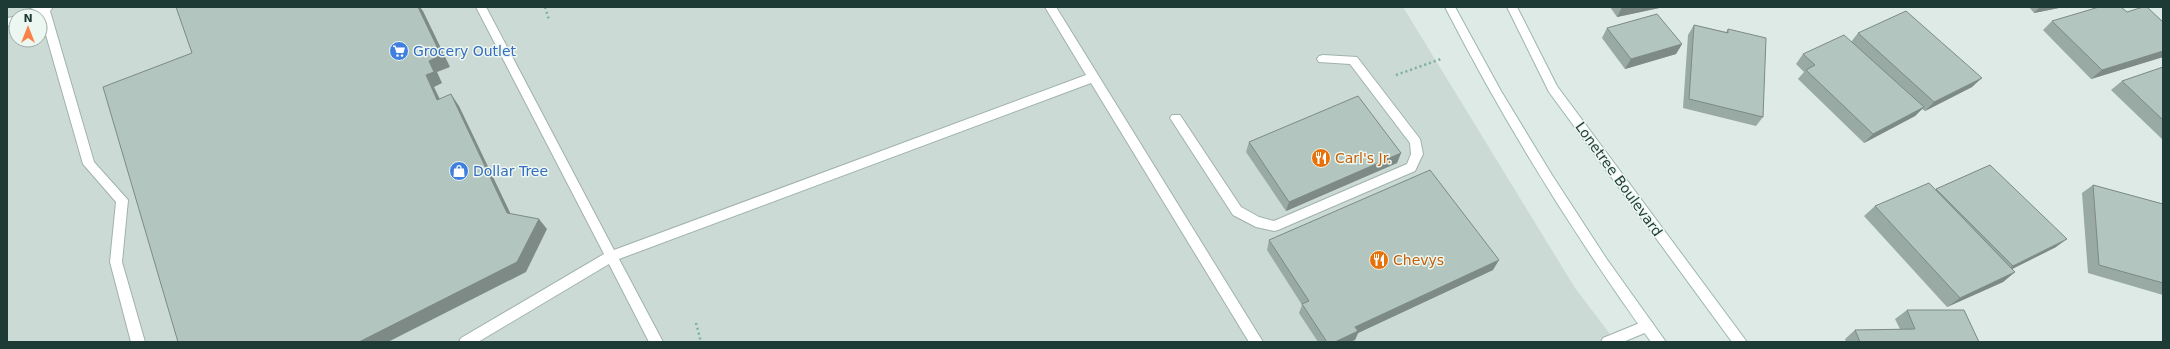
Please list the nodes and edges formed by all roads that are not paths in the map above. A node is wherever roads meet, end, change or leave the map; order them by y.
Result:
1 (481, 7) edge
2 (1050, 7) edge
3 (1450, 7) edge
4 (1512, 7) edge
5 (48, 15) edge
6 (1323, 59) dead end
7 (1093, 77) junction
8 (1176, 118) dead end
9 (612, 256) junction
10 (1647, 326) junction
11 (138, 342) edge
12 (466, 342) edge
13 (656, 342) edge
14 (1256, 342) edge
15 (1608, 342) edge
16 (1659, 342) edge
17 (1740, 342) edge

1 - 9 main road
2 - 7 main road
3 - 10 main road
4 - 17 main road, Lonetree Boulevard
5 - 11 main road
6 - 8 main road
7 - 9 main road
7 - 14 main road
9 - 12 main road
9 - 13 main road
10 - 15 main road
10 - 16 main road

